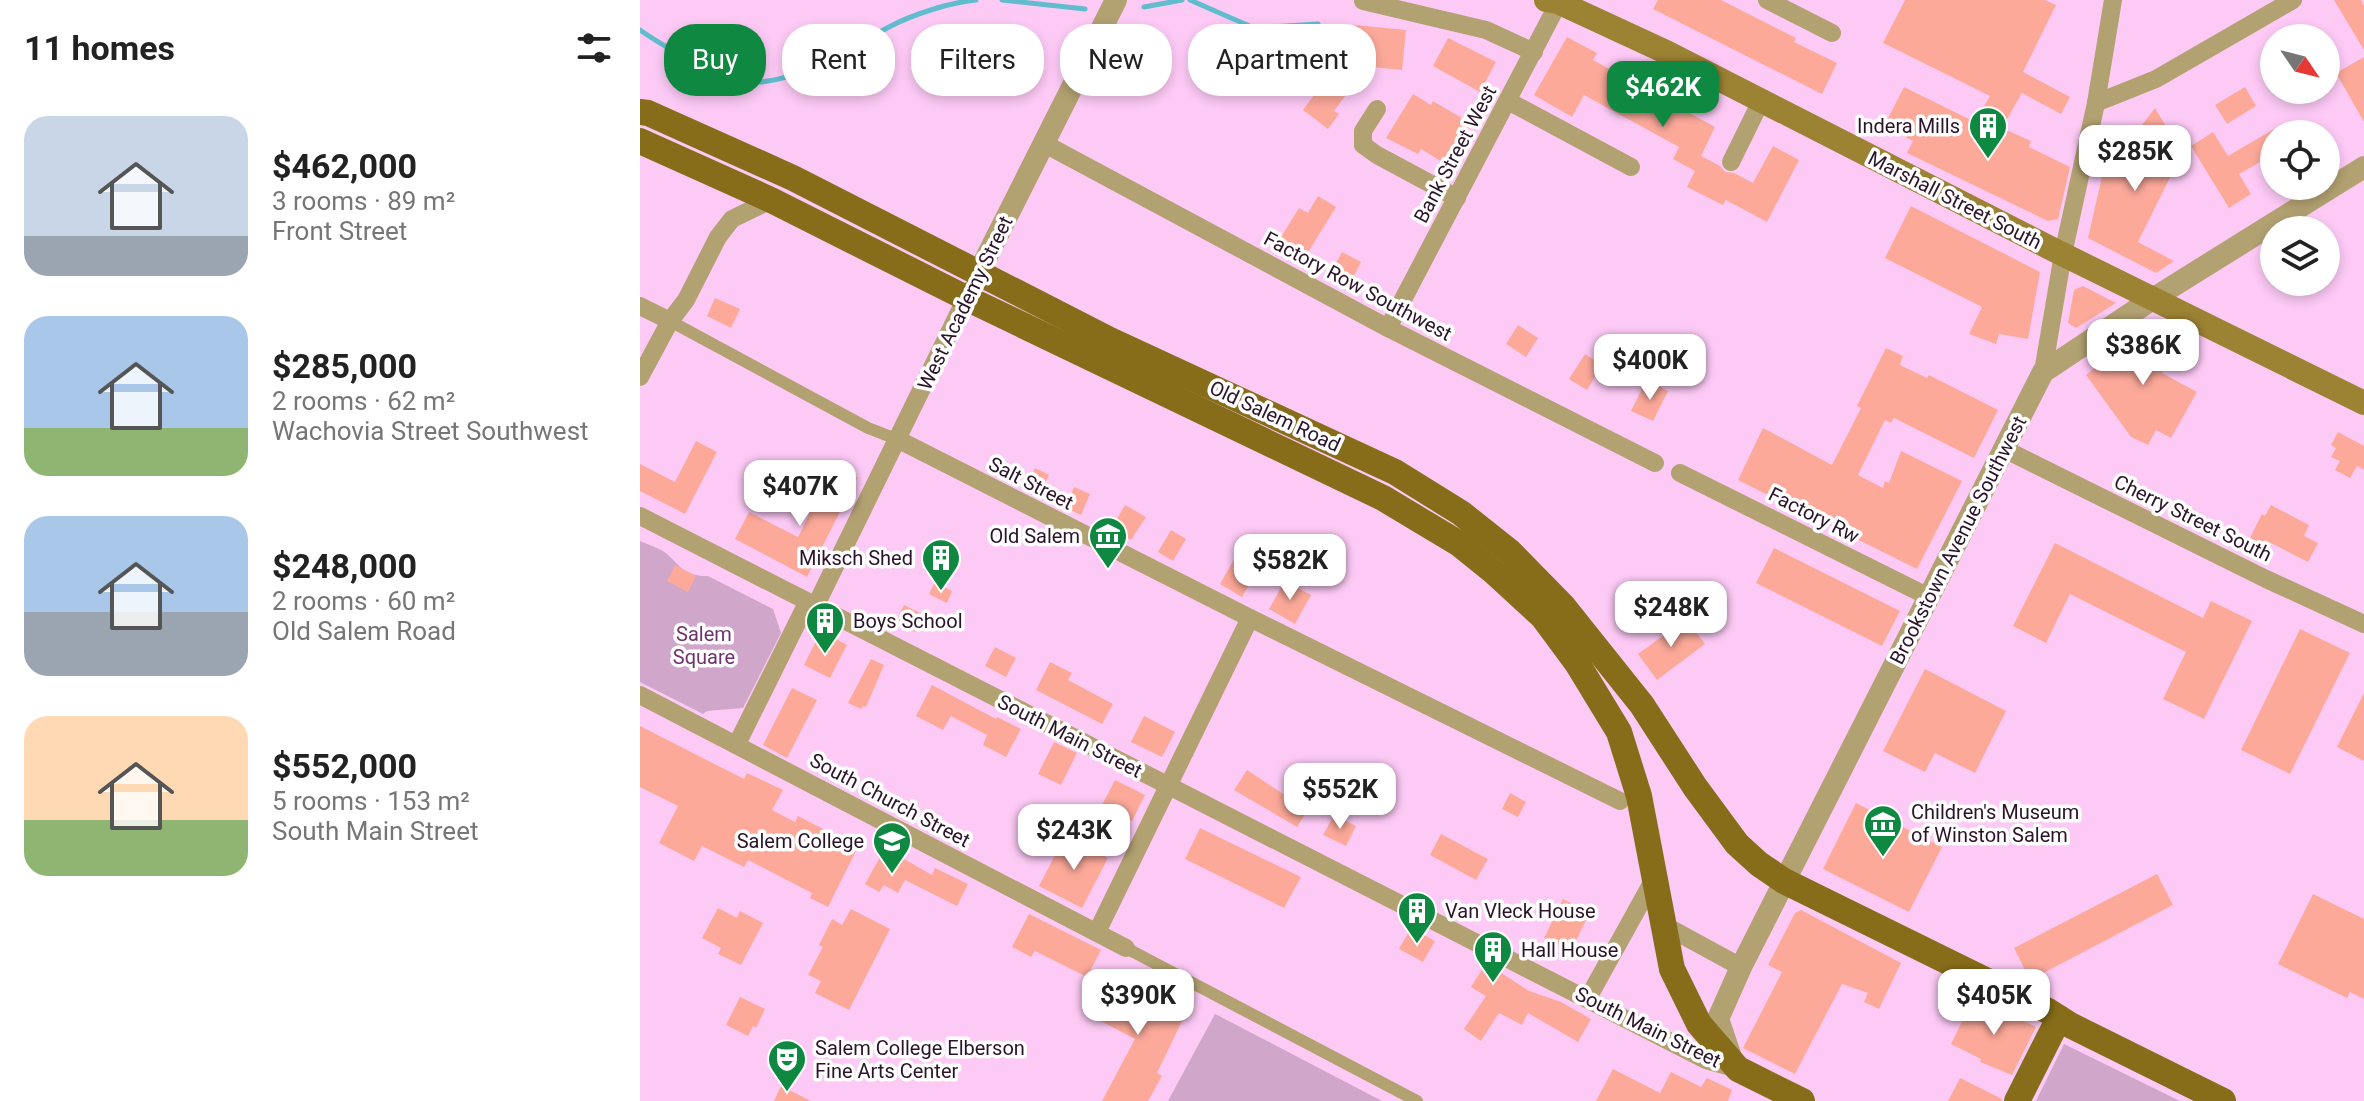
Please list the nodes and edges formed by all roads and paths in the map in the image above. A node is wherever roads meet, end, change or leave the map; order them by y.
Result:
1 (1116, 0) edge
2 (1767, 0) edge
3 (2113, 0) edge
4 (2293, 0) edge
5 (1363, 1) edge
6 (1555, 1) edge
7 (1832, 33) dead end
8 (1534, 52) junction
9 (1508, 101) junction
10 (1761, 101) junction
11 (2096, 103) junction
12 (1377, 109) dead end
13 (640, 112) edge
14 (640, 141) edge
15 (1043, 143) junction
16 (1731, 162) dead end
17 (1631, 167) dead end
18 (2364, 167) edge
19 (1457, 198) junction
20 (771, 200) junction
21 (2063, 254) junction
22 (978, 274) junction
23 (966, 298) junction
24 (2154, 298) junction
25 (640, 306) edge
26 (670, 321) junction
27 (1388, 328) junction
28 (2043, 372) junction
29 (640, 377) edge
30 (2364, 403) edge
31 (899, 440) junction
32 (2004, 449) junction
33 (1655, 463) dead end
34 (1680, 473) dead end
35 (640, 516) edge
36 (1929, 597) junction
37 (811, 605) junction
38 (1250, 618) junction
39 (2364, 624) edge
40 (640, 695) edge
41 (737, 744) junction
42 (1168, 786) junction
43 (1620, 801) dead end
44 (1654, 879) junction
45 (1784, 881) junction
46 (1662, 924) junction
47 (1097, 932) junction
48 (1126, 948) joint
49 (1741, 967) junction
50 (1588, 998) junction
51 (2059, 1018) junction
52 (1738, 1069) junction
53 (1417, 1101) edge
54 (1802, 1101) edge
55 (2017, 1101) edge
56 (2223, 1101) edge

1 - 15 street, West Academy Street
2 - 7 street
3 - 11 street
4 - 11 street
5 - 8 street
6 - 8 street, Bank Street West
6 - 10 main road, Marshall Street South
8 - 9 street, Bank Street West
9 - 17 street
9 - 19 street, Bank Street West
10 - 16 street
10 - 21 main road, Marshall Street South
11 - 21 street
12 - 19 street
13 - 22 main road, Old Salem Road
14 - 20 main road, Old Salem Road
15 - 22 street, West Academy Street
15 - 27 street, Factory Row Southwest
18 - 24 street, Brookstown Avenue Southwest
19 - 27 street, Bank Street West
20 - 23 main road, Old Salem Road
20 - 26 street
21 - 24 main road, Marshall Street South
21 - 28 street
22 - 23 street, West Academy Street
22 - 45 main road, Old Salem Road
23 - 31 street, West Academy Street
23 - 44 main road, Old Salem Road
24 - 28 street, Brookstown Avenue Southwest
24 - 30 main road, Marshall Street South
25 - 26 street, Salt Street
26 - 29 street
26 - 31 street, Salt Street
27 - 33 street, Factory Row Southwest
28 - 32 street, Brookstown Avenue Southwest
31 - 37 street, West Academy Street
31 - 38 street, Salt Street
32 - 36 street, Brookstown Avenue Southwest
32 - 39 street, Cherry Street South
34 - 36 street, Factory Rw
35 - 37 street, South Main Street
36 - 45 street, Brookstown Avenue Southwest
37 - 41 street, West Academy Street
37 - 42 street, South Main Street
38 - 42 street
38 - 43 street, Salt Street
40 - 41 street, South Church Street
41 - 47 street, South Church Street
42 - 47 street
42 - 50 street, South Main Street
44 - 46 main road, Old Salem Road
44 - 50 street
45 - 49 street, Brookstown Avenue Southwest
45 - 51 main road, Old Salem Road
46 - 49 street
46 - 52 main road, Old Salem Road
47 - 48 street, South Church Street
48 - 53 street, South Church Street
49 - 52 street, Brookstown Avenue Southwest
50 - 52 street, South Main Street
51 - 55 main road
51 - 56 main road, Old Salem Road
52 - 54 main road, South Main Street

